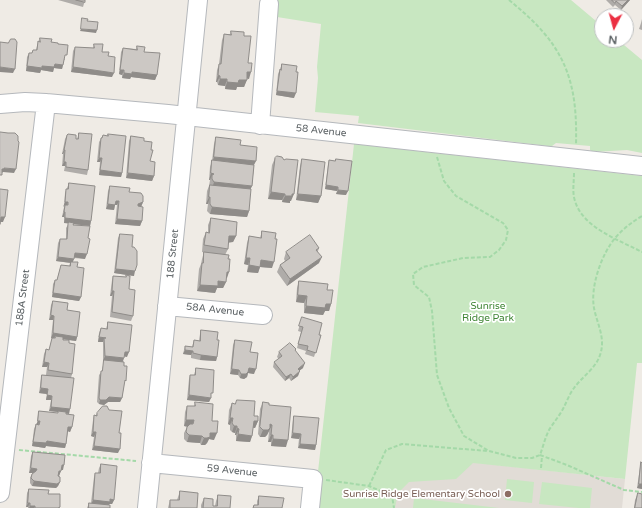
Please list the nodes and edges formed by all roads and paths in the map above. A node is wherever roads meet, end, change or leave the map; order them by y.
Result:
1 (198, 0) edge
2 (509, 0) edge
3 (269, 4) dead end
4 (46, 103) junction
5 (0, 104) edge
6 (187, 116) junction
7 (260, 125) junction
8 (438, 144) junction
9 (576, 150) dead end
10 (642, 166) edge
11 (574, 170) dead end
12 (642, 216) edge
13 (615, 238) junction
14 (642, 252) edge
15 (167, 306) junction
16 (263, 315) dead end
17 (15, 449) dead end
18 (489, 451) junction
19 (541, 456) junction
20 (144, 462) junction
21 (541, 468) dead end
22 (316, 479) junction
23 (369, 486) junction
24 (642, 492) edge
25 (0, 493) edge
26 (147, 508) edge
27 (310, 508) edge
28 (394, 508) edge

1 - 6 street, 188 Street
2 - 9 path
3 - 7 street
4 - 5 street, 58 Avenue
4 - 6 street, 58 Avenue
4 - 25 street, 188A Street
6 - 7 street, 58 Avenue
6 - 15 street, 188 Street
7 - 8 street, 58 Avenue
8 - 10 street, 58 Avenue
8 - 18 path
11 - 13 path
12 - 13 path
13 - 14 path
13 - 19 path
15 - 16 street, 58A Avenue
15 - 20 street, 188 Street
17 - 20 path
18 - 19 path
18 - 23 path
19 - 21 path
19 - 24 path
20 - 22 street, 59 Avenue
20 - 26 street, 188 Street
22 - 23 path
22 - 27 street
23 - 28 path

